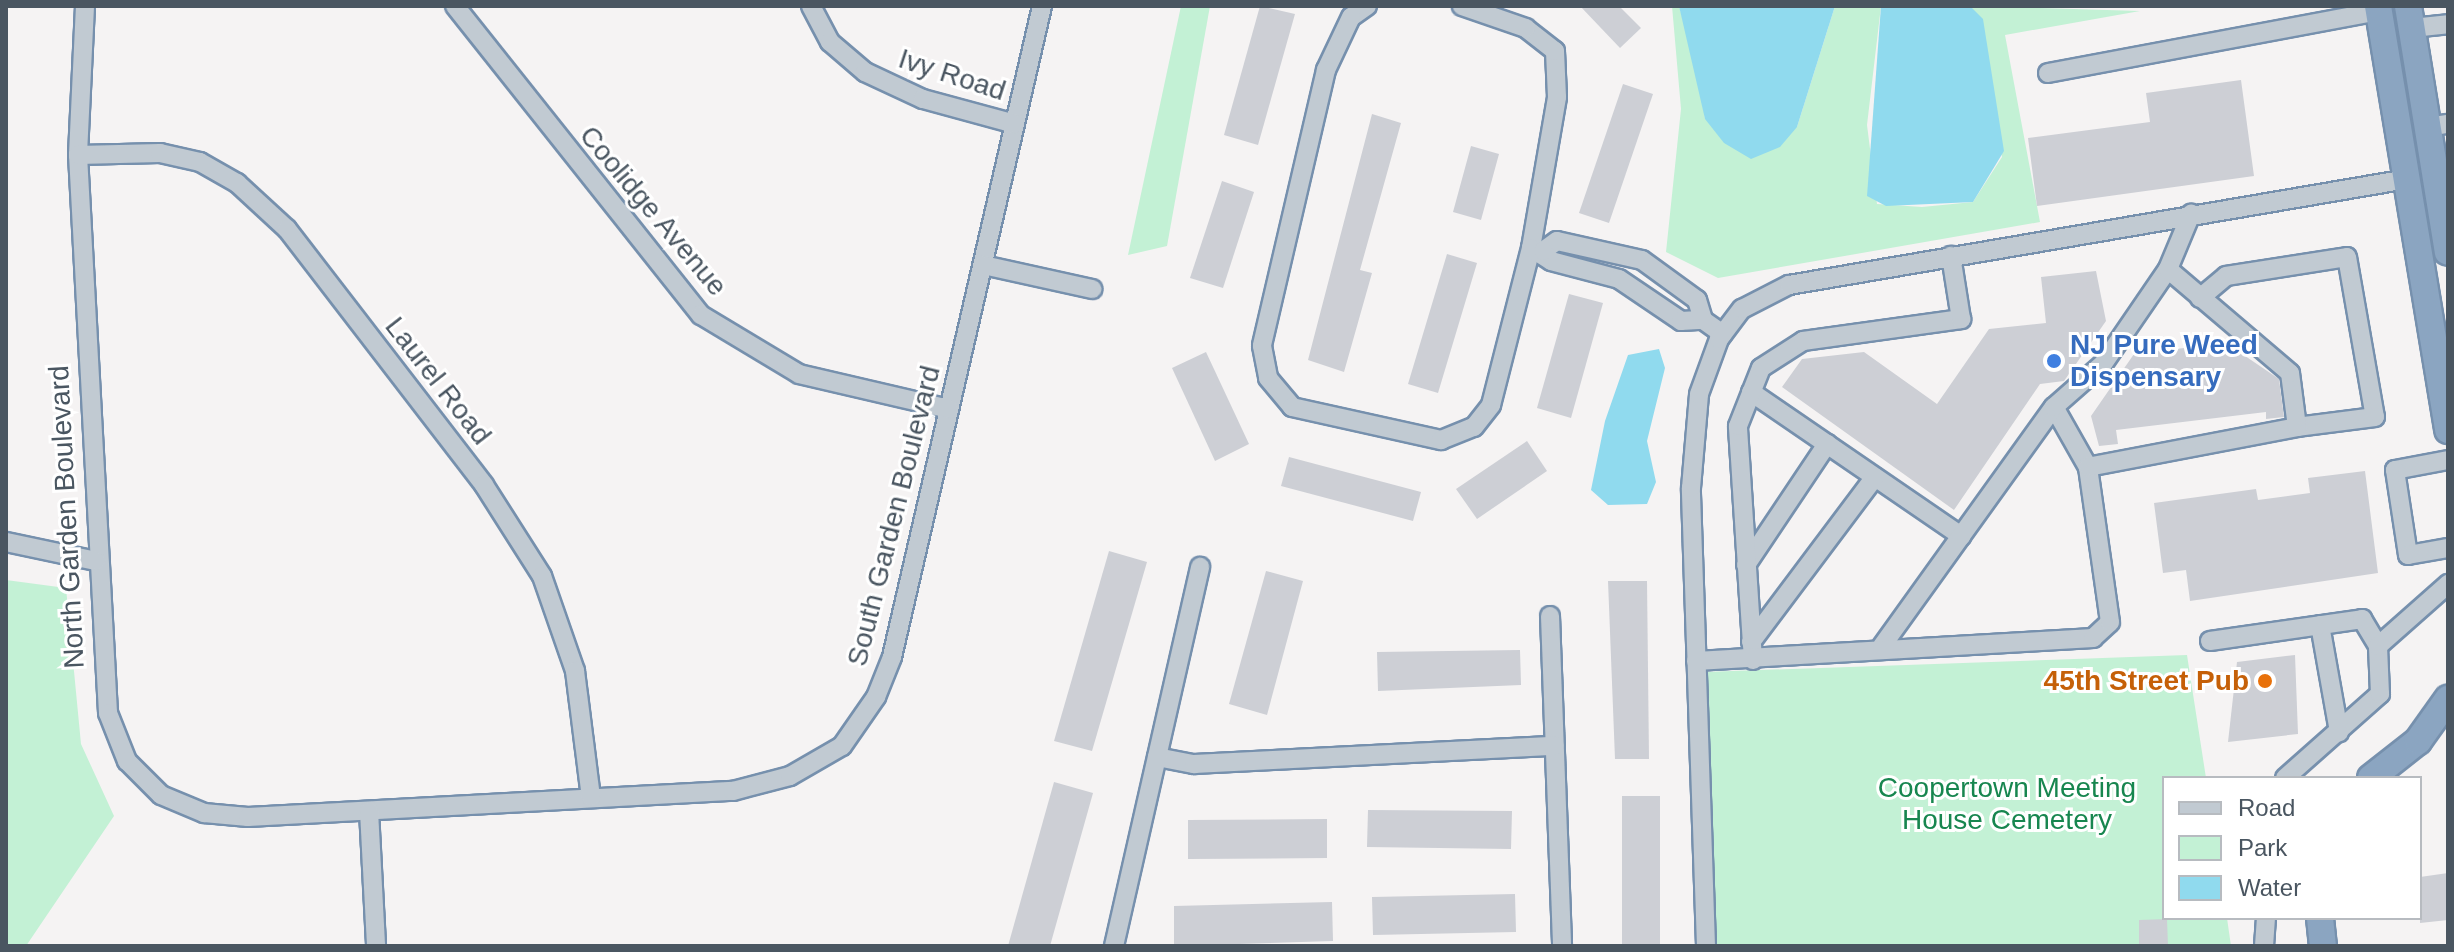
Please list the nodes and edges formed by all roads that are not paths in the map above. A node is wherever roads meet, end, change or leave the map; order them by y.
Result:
1 (85, 6) edge
2 (455, 6) edge
3 (811, 6) edge
4 (1042, 6) edge
5 (1367, 6) edge
6 (1462, 6) edge
7 (2379, 9) edge
8 (2410, 17) edge
9 (2448, 24) edge
10 (2048, 73) dead end
11 (1015, 124) junction
12 (2438, 126) edge
13 (78, 155) junction
14 (2441, 160) edge
15 (2407, 179) junction
16 (2191, 214) junction
17 (2445, 219) edge
18 (1537, 250) junction
19 (2448, 252) edge
20 (1951, 256) junction
21 (983, 265) junction
22 (2168, 269) junction
23 (1092, 289) dead end
24 (2200, 298) junction
25 (1703, 320) junction
26 (1723, 334) junction
27 (1751, 392) junction
28 (2054, 407) junction
29 (949, 409) junction
30 (2297, 427) junction
31 (2448, 430) edge
32 (1827, 444) junction
33 (2448, 460) edge
34 (2088, 467) junction
35 (1875, 477) junction
36 (1961, 536) junction
37 (6, 542) edge
38 (2448, 548) edge
39 (96, 561) junction
40 (1746, 565) junction
41 (1200, 567) dead end
42 (2448, 584) edge
43 (1550, 616) dead end
44 (2320, 625) junction
45 (2210, 641) dead end
46 (1882, 646) junction
47 (2378, 646) junction
48 (1752, 651) junction
49 (1696, 661) junction
50 (2448, 699) edge
51 (2339, 732) junction
52 (1555, 746) junction
53 (1157, 757) junction
54 (2287, 776) edge
55 (2374, 776) edge
56 (591, 797) junction
57 (369, 811) junction
58 (2266, 920) edge
59 (2320, 920) edge
60 (376, 946) edge
61 (1114, 946) edge
62 (1562, 946) edge
63 (1706, 946) edge
64 (2264, 946) edge
65 (2323, 946) edge

1 - 13 street, North Garden Boulevard
2 - 29 street, Coolidge Avenue
3 - 11 street, Ivy Road
4 - 11 street, South Garden Boulevard
5 - 18 street
6 - 18 street
7 - 10 street
7 - 15 highway
8 - 9 street
8 - 12 highway
11 - 21 street, South Garden Boulevard
12 - 14 highway
13 - 39 street, North Garden Boulevard
13 - 56 street, Laurel Road
14 - 17 highway
15 - 16 street
15 - 31 highway
16 - 20 street
16 - 22 street
17 - 19 highway
18 - 25 street
18 - 25 street
20 - 26 street
20 - 27 street
21 - 23 street
21 - 29 street, South Garden Boulevard
22 - 24 street
22 - 28 street
24 - 30 street
24 - 30 street
25 - 26 street
26 - 49 street
27 - 32 street
27 - 40 street
28 - 34 street
28 - 36 street
29 - 56 street, South Garden Boulevard
30 - 34 street
32 - 35 street
32 - 40 street
33 - 38 street
34 - 46 street
35 - 36 street
35 - 48 street
36 - 46 street
37 - 39 street
39 - 57 street, North Garden Boulevard
40 - 48 street
41 - 53 street
42 - 47 street
43 - 52 street
44 - 45 street
44 - 47 street
44 - 51 street
46 - 48 street
47 - 51 street
48 - 49 street
49 - 63 street
50 - 55 highway
51 - 54 street
52 - 53 street
52 - 62 street
53 - 61 street
56 - 57 street, South Garden Boulevard
57 - 60 street
58 - 64 street
59 - 65 highway

